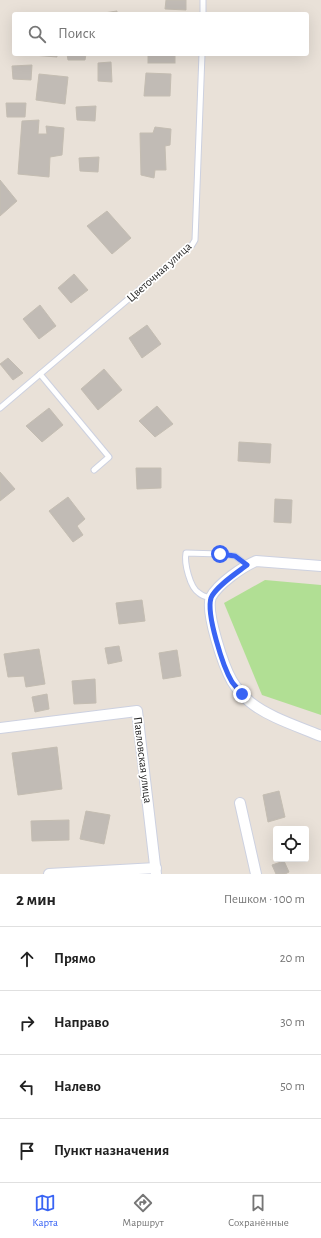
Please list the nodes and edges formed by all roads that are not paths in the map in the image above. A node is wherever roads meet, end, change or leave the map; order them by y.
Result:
1 (204, 0) edge
2 (203, 12) edge
3 (202, 56) edge
4 (40, 374) junction
5 (0, 408) edge
6 (94, 470) dead end
7 (247, 565) junction
8 (321, 566) edge
9 (211, 598) junction
10 (0, 728) edge
11 (321, 736) edge
12 (240, 802) dead end
13 (156, 871) edge
14 (49, 874) edge
15 (256, 874) edge

1 - 2 lane
3 - 4 lane, Цветочная улица
4 - 5 lane, Цветочная улица
4 - 6 lane
7 - 8 street
7 - 9 street
7 - 9 lane
9 - 11 street
10 - 13 street, Павловская улица
12 - 15 street
13 - 14 street

